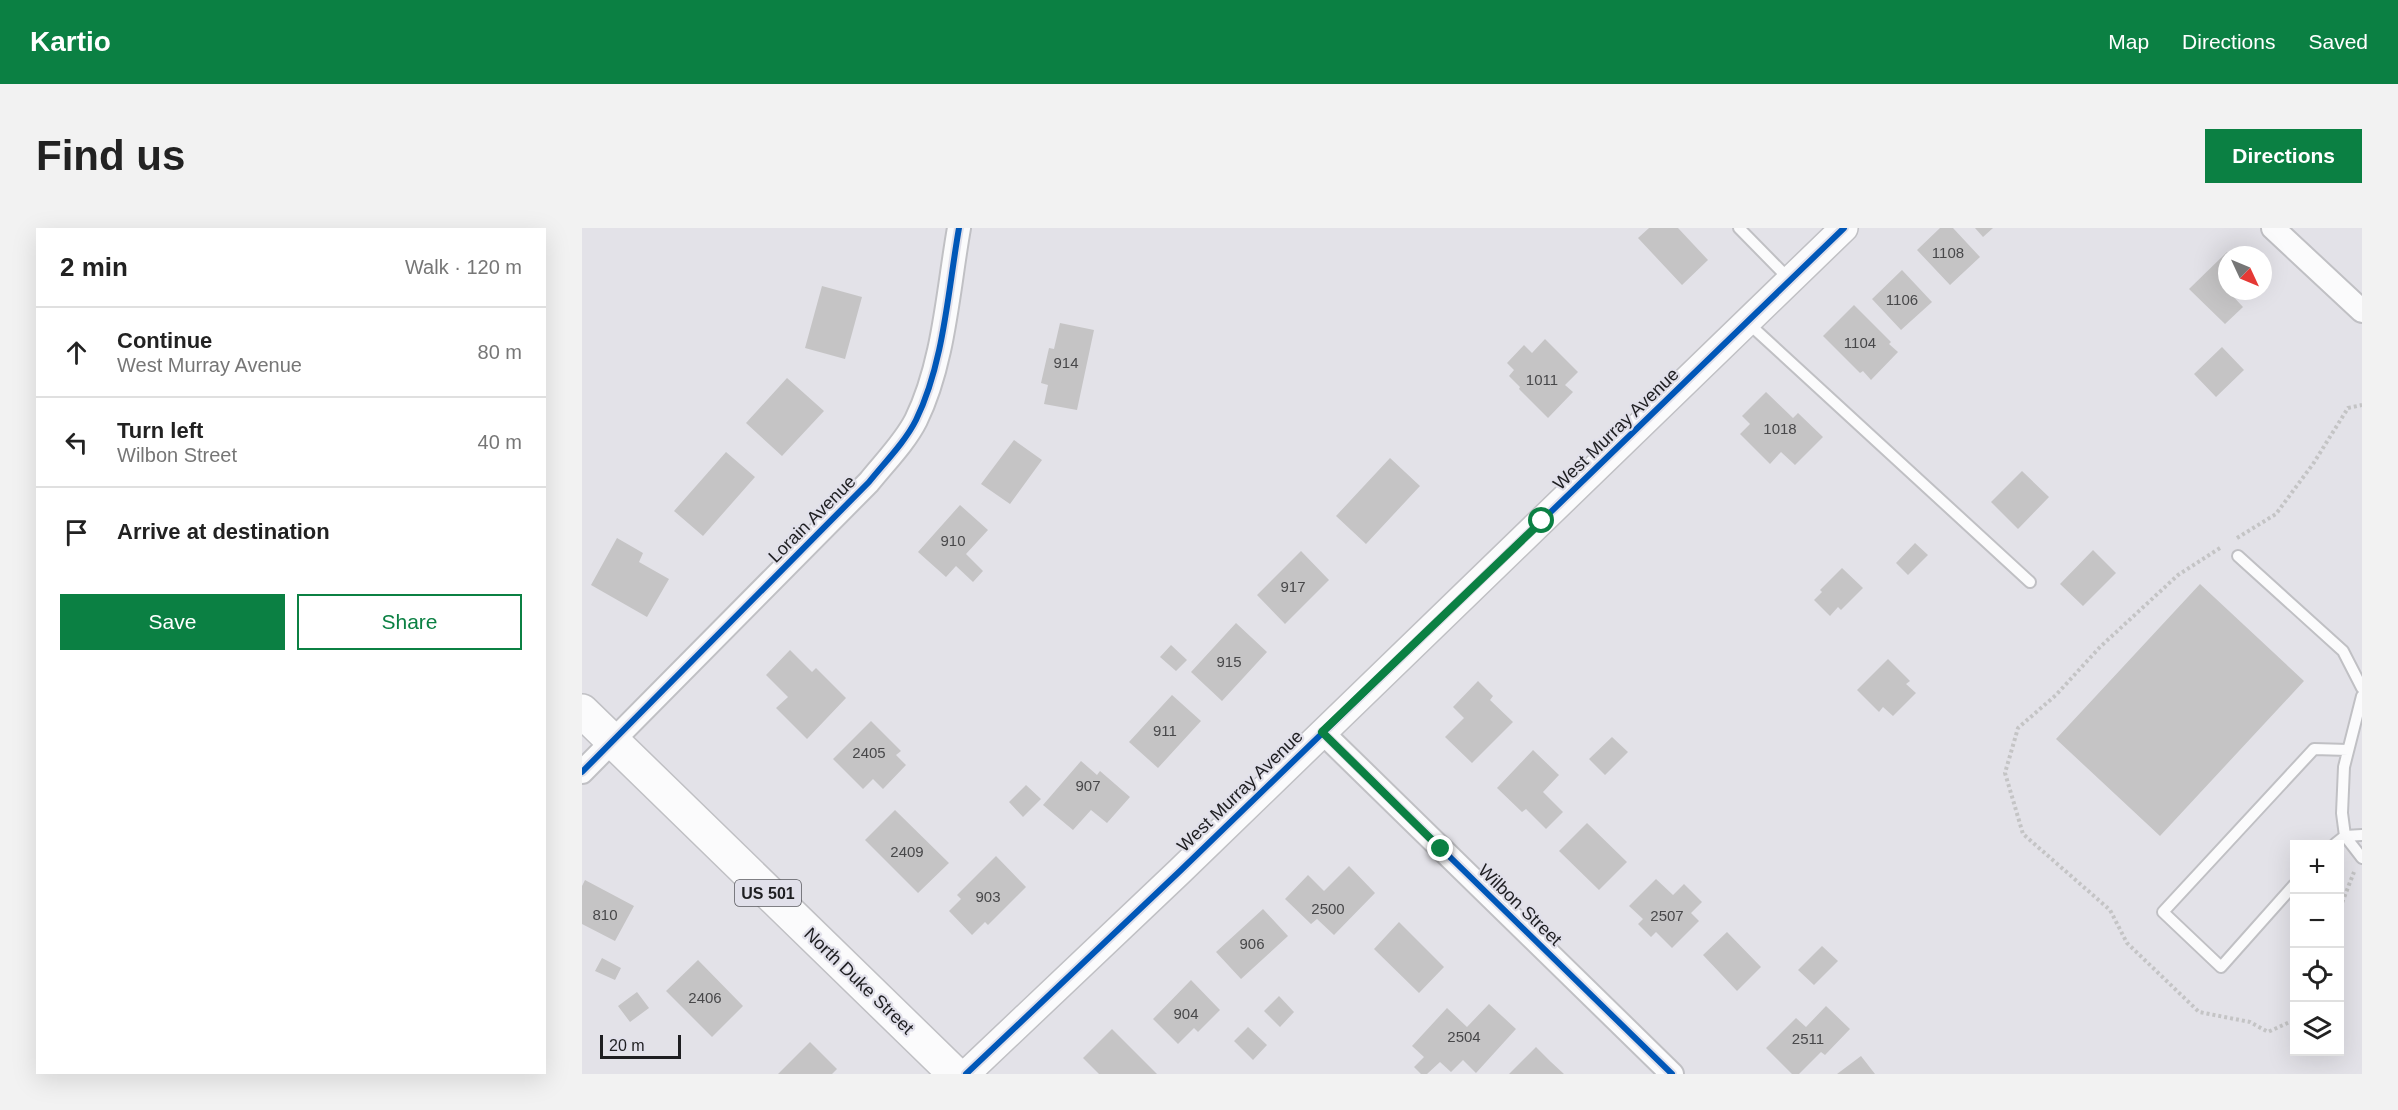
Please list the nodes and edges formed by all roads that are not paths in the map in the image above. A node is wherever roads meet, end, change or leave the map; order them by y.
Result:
1 (959, 228) edge
2 (1739, 228) edge
3 (1844, 228) edge
4 (2273, 228) edge
5 (1790, 280) junction
6 (2360, 307) edge
7 (1747, 322) junction
8 (2238, 556) dead end
9 (2030, 582) dead end
10 (2362, 688) edge
11 (2362, 696) edge
12 (582, 711) edge
13 (1322, 732) junction
14 (612, 740) junction
15 (2348, 750) junction
16 (582, 772) edge
17 (2362, 835) edge
18 (2345, 836) junction
19 (2340, 840) edge
20 (2362, 858) edge
21 (2290, 891) edge
22 (955, 1074) edge
23 (966, 1074) edge
24 (1672, 1074) edge

1 - 14 street, Lorain Avenue
2 - 5 lane
3 - 5 street, West Murray Avenue
4 - 6 street
5 - 7 street, West Murray Avenue
7 - 9 lane
7 - 13 street, West Murray Avenue
8 - 10 lane
11 - 15 lane
12 - 14 highway, North Duke Street / US 501
13 - 23 street, West Murray Avenue
13 - 24 street, Wilbon Street
14 - 16 street, Lorain Avenue
14 - 22 highway, North Duke Street / US 501
15 - 18 lane
15 - 21 lane
17 - 18 lane
18 - 19 lane
18 - 20 lane

